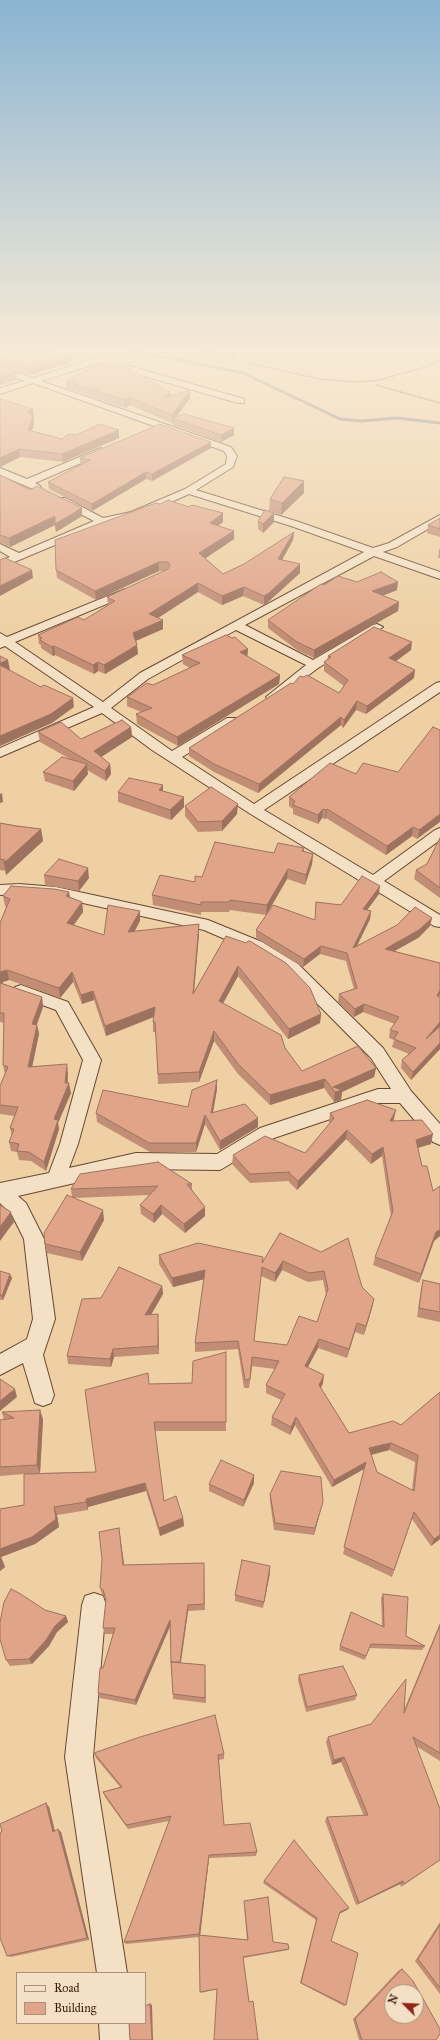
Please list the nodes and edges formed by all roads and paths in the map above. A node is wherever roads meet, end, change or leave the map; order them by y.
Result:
1 (219, 446) edge
2 (107, 448) edge
3 (0, 471) edge
4 (27, 482) junction
5 (188, 491) junction
6 (440, 518) edge
7 (102, 521) junction
8 (0, 547) edge
9 (373, 552) junction
10 (18, 557) junction
11 (0, 565) edge
12 (440, 576) edge
13 (139, 586) edge
14 (236, 625) junction
15 (377, 627) edge
16 (2, 641) edge
17 (314, 665) junction
18 (440, 686) edge
19 (260, 704) edge
20 (103, 708) junction
21 (240, 716) edge
22 (0, 752) edge
23 (172, 757) junction
24 (254, 810) junction
25 (440, 834) edge
26 (374, 881) junction
27 (0, 890) edge
28 (440, 922) edge
29 (9, 987) edge
30 (405, 1096) junction
31 (440, 1137) edge
32 (56, 1179) junction
33 (1, 1191) edge
34 (36, 1345) junction
35 (0, 1365) edge
36 (43, 1395) dead end
37 (94, 1605) dead end
38 (112, 1972) edge
39 (114, 2024) edge
40 (115, 2040) edge

1 - 5 street
2 - 4 street
3 - 4 street
4 - 7 street
5 - 7 street
5 - 9 street
6 - 9 street
7 - 10 street
8 - 10 street
9 - 12 street
9 - 14 street
10 - 11 street
13 - 16 street
14 - 17 street
14 - 20 street
15 - 17 street
16 - 20 street
17 - 19 street
18 - 24 street
20 - 22 street
20 - 23 street
21 - 23 street
23 - 24 street
24 - 26 street
25 - 26 street
26 - 28 street
27 - 30 street
29 - 32 street
30 - 31 street
30 - 32 street
32 - 33 street
33 - 34 street
34 - 35 street
34 - 36 street
37 - 38 street
39 - 40 street

